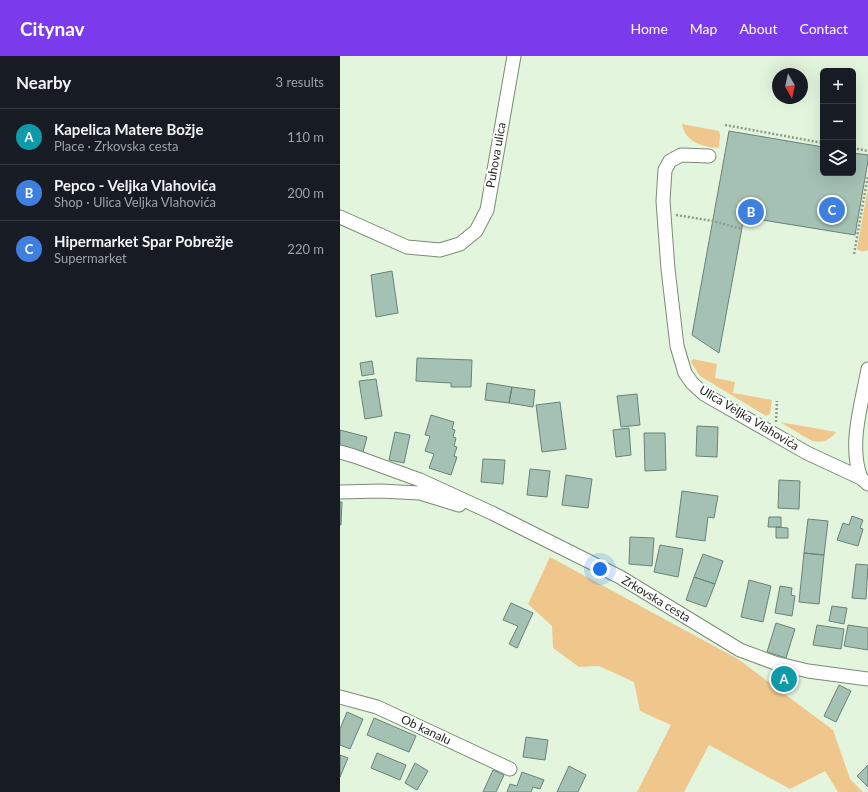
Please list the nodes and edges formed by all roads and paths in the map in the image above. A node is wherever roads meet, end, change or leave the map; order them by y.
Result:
1 (514, 56) edge
2 (725, 125) dead end
3 (820, 142) edge
4 (856, 149) edge
5 (868, 151) edge
6 (710, 156) dead end
7 (868, 175) edge
8 (664, 215) junction
9 (340, 217) edge
10 (742, 229) dead end
11 (854, 254) dead end
12 (868, 369) edge
13 (777, 401) dead end
14 (776, 423) dead end
15 (340, 452) edge
16 (865, 481) edge
17 (340, 492) edge
18 (492, 513) junction
19 (868, 679) edge
20 (341, 700) edge
21 (510, 769) dead end

1 - 9 street, Puhova ulica
2 - 3 path
4 - 5 path
6 - 8 street, Ulica Veljka Vlahovića
7 - 11 path
8 - 10 path
8 - 16 street, Ulica Veljka Vlahovića
12 - 16 street, Ulica Veljka Vlahovića
13 - 14 path
15 - 18 street, Zrkovska cesta
17 - 18 street
18 - 19 street, Zrkovska cesta
20 - 21 street, Ob kanalu

